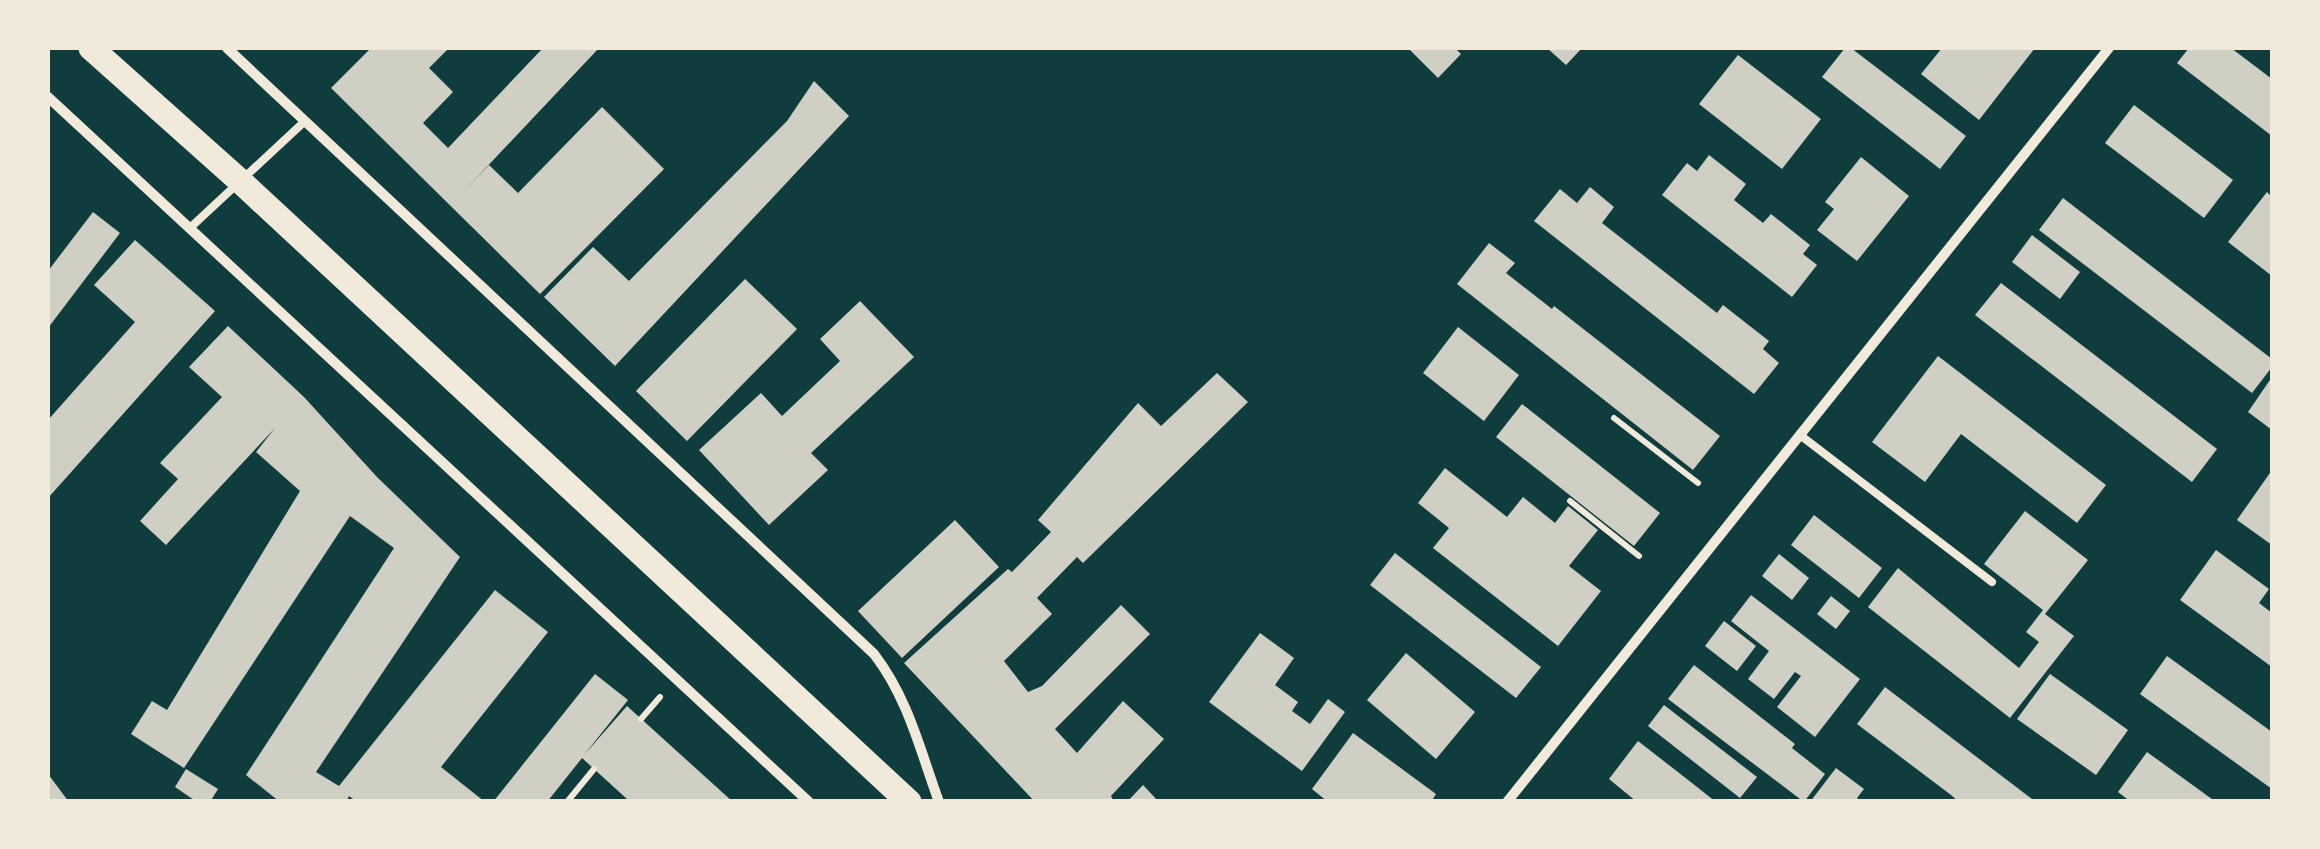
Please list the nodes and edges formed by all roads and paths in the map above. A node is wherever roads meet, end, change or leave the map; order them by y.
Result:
1 (91, 48) edge
2 (226, 48) edge
3 (2109, 48) edge
4 (48, 97) edge
5 (304, 120) junction
6 (240, 181) junction
7 (190, 228) junction
8 (1614, 418) dead end
9 (1800, 435) junction
10 (1698, 482) dead end
11 (1570, 501) dead end
12 (1639, 556) dead end
13 (1992, 582) dead end
14 (594, 769) dead end
15 (569, 801) edge
16 (809, 802) edge
17 (909, 802) edge
18 (939, 802) edge
19 (1508, 802) edge

1 - 6 main road
2 - 5 street
3 - 9 street
4 - 7 street
5 - 6 lane
5 - 18 street
6 - 7 lane
6 - 17 main road
7 - 16 street
8 - 10 path
9 - 13 lane
9 - 19 street
11 - 12 path
14 - 15 path

